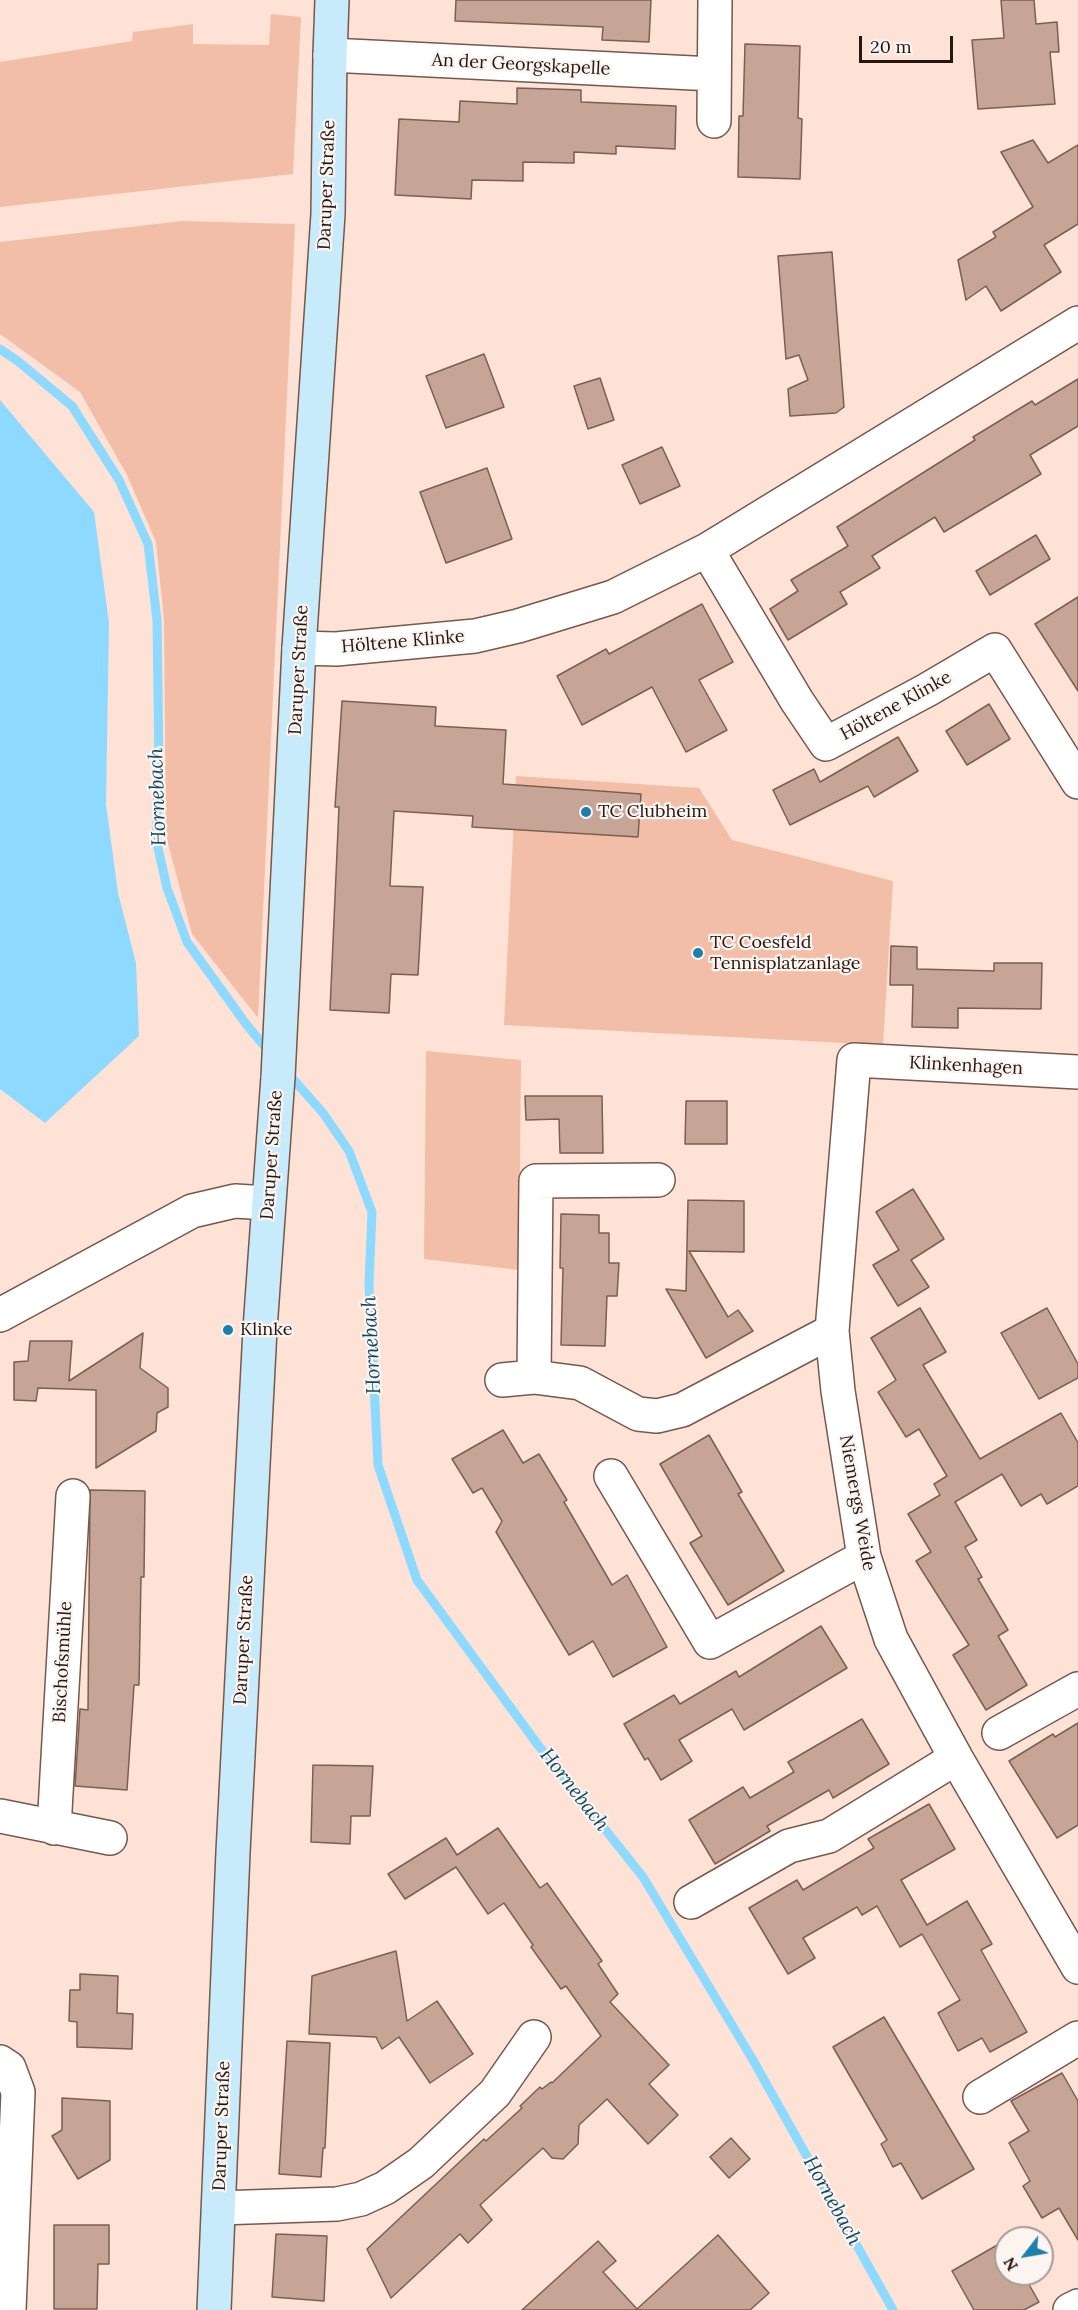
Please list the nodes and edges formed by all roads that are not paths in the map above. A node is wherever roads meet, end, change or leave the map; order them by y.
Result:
1 (332, 0) edge
2 (715, 0) edge
3 (330, 56) junction
4 (713, 74) junction
5 (714, 122) dead end
6 (1078, 323) edge
7 (707, 550) junction
8 (299, 648) junction
9 (1078, 782) edge
10 (854, 1060) joint
11 (1078, 1072) edge
12 (658, 1180) dead end
13 (268, 1203) junction
14 (0, 1315) edge
15 (832, 1330) junction
16 (611, 1476) dead end
17 (73, 1496) dead end
18 (864, 1557) junction
19 (1078, 1689) edge
20 (999, 1733) dead end
21 (956, 1758) junction
22 (0, 1816) edge
23 (54, 1828) junction
24 (110, 1838) dead end
25 (692, 1902) dead end
26 (1078, 1967) edge
27 (534, 2037) dead end
28 (1078, 2038) edge
29 (0, 2062) edge
30 (980, 2097) dead end
31 (219, 2208) junction
32 (1078, 2306) edge
33 (9, 2310) edge
34 (214, 2310) edge
35 (1070, 2310) edge

1 - 3 street, Daruper Straße
2 - 4 street
3 - 4 street, An der Georgskapelle
3 - 8 street, Daruper Straße
4 - 5 street
6 - 7 street, Höltene Klinke
7 - 8 street, Höltene Klinke
7 - 9 street, Höltene Klinke
8 - 13 street, Daruper Straße
10 - 11 street, Klinkenhagen
10 - 15 street, Niemergs Weide
12 - 15 street
13 - 14 street
13 - 31 street, Daruper Straße
15 - 18 street, Niemergs Weide
16 - 18 street
17 - 23 street, Bischofsmühle
18 - 21 street, Niemergs Weide
19 - 20 street
21 - 25 street
21 - 26 street, Niemergs Weide
22 - 23 street
23 - 24 street
27 - 31 street
28 - 30 street
29 - 33 street
31 - 34 street, Daruper Straße
32 - 35 street

